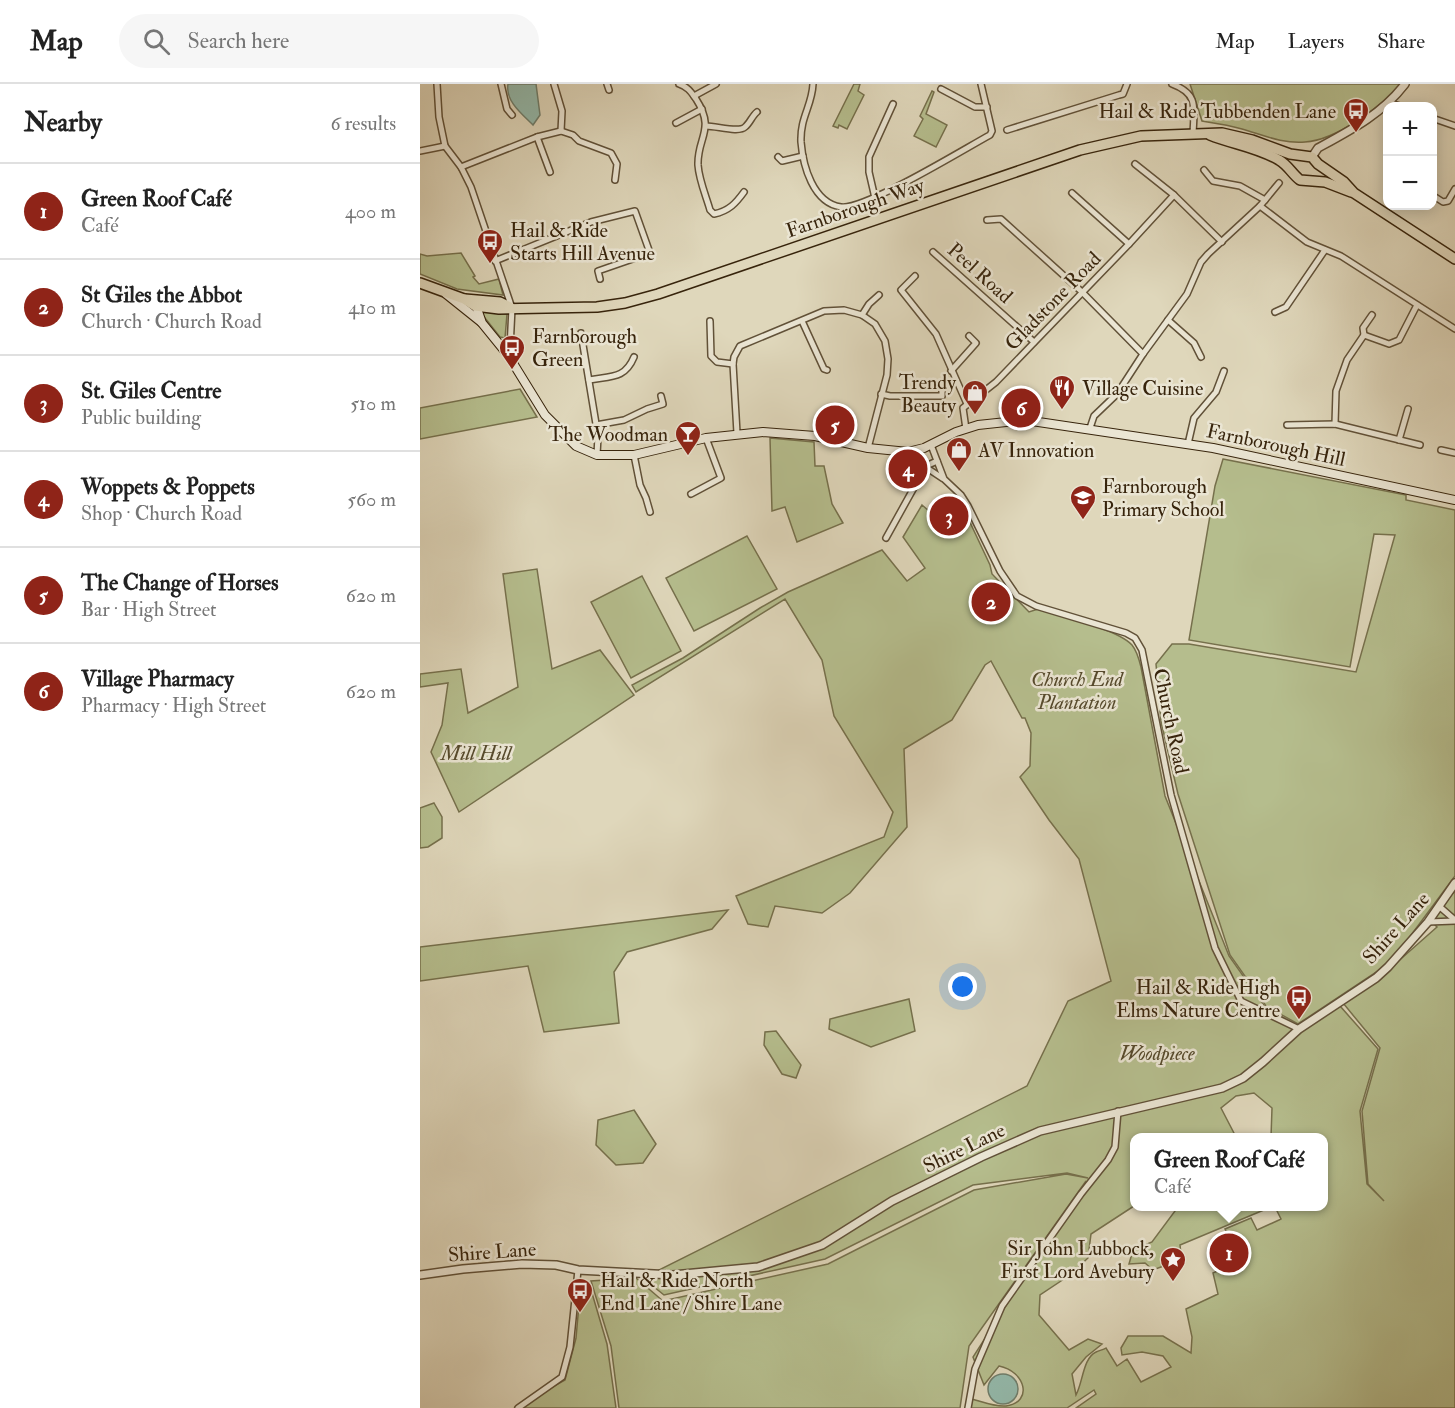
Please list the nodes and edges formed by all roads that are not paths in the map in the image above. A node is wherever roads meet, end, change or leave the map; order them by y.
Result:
1 (437, 84) edge
2 (501, 84) edge
3 (554, 84) edge
4 (679, 84) edge
5 (716, 84) edge
6 (813, 84) edge
7 (981, 84) edge
8 (1126, 84) edge
9 (1172, 84) edge
10 (1405, 84) edge
11 (941, 89) dead end
12 (694, 96) junction
13 (1391, 102) edge
14 (893, 104) dead end
15 (987, 107) junction
16 (1383, 108) edge
17 (702, 109) junction
18 (757, 112) dead end
19 (512, 115) dead end
20 (686, 118) junction
21 (1437, 120) edge
22 (676, 123) dead end
23 (689, 125) dead end
24 (706, 126) junction
25 (1455, 126) edge
26 (1007, 130) dead end
27 (561, 131) junction
28 (1193, 134) junction
29 (1208, 134) junction
30 (537, 137) junction
31 (445, 146) junction
32 (420, 151) edge
33 (803, 156) junction
34 (1300, 156) junction
35 (778, 157) dead end
36 (1315, 160) junction
37 (1136, 164) dead end
38 (461, 167) junction
39 (1204, 170) dead end
40 (1293, 170) junction
41 (550, 172) dead end
42 (1312, 179) junction
43 (615, 180) dead end
44 (1278, 183) dead end
45 (1455, 189) edge
46 (744, 192) dead end
47 (1354, 193) junction
48 (1072, 194) dead end
49 (1174, 195) junction
50 (875, 198) junction
51 (1437, 198) edge
52 (1263, 203) junction
53 (987, 220) dead end
54 (1222, 242) junction
55 (1129, 244) junction
56 (1325, 250) junction
57 (933, 252) dead end
58 (1455, 259) edge
59 (495, 261) junction
60 (915, 276) dead end
61 (600, 279) dead end
62 (420, 283) edge
63 (1082, 292) junction
64 (445, 293) junction
65 (879, 295) dead end
66 (470, 301) junction
67 (1418, 305) junction
68 (512, 308) junction
69 (1275, 312) dead end
70 (862, 315) junction
71 (1372, 315) dead end
72 (1168, 320) junction
73 (710, 321) dead end
74 (802, 321) junction
75 (482, 323) junction
76 (1455, 329) edge
77 (581, 333) dead end
78 (1364, 335) junction
79 (969, 336) dead end
80 (1034, 342) junction
81 (1143, 354) junction
82 (508, 355) junction
83 (634, 357) dead end
84 (1201, 357) dead end
85 (733, 364) junction
86 (827, 370) dead end
87 (951, 370) junction
88 (1224, 370) dead end
89 (590, 381) junction
90 (942, 392) dead end
91 (881, 394) junction
92 (661, 396) dead end
93 (967, 404) junction
94 (1408, 409) dead end
95 (1335, 424) junction
96 (596, 425) junction
97 (1287, 425) dead end
98 (1090, 428) junction
99 (966, 429) junction
100 (737, 433) junction
101 (706, 438) junction
102 (1399, 440) junction
103 (1188, 444) junction
104 (931, 445) junction
105 (1420, 445) dead end
106 (868, 448) junction
107 (1441, 450) dead end
108 (908, 452) junction
109 (1455, 453) edge
110 (597, 455) junction
111 (634, 455) junction
112 (937, 461) junction
113 (926, 466) junction
114 (944, 479) junction
115 (691, 494) dead end
116 (1455, 500) edge
117 (650, 512) dead end
118 (886, 538) dead end
119 (1455, 883) edge
120 (1440, 907) junction
121 (1455, 920) edge
122 (1428, 922) junction
123 (1299, 1029) junction
124 (1118, 1111) junction
125 (579, 1270) junction
126 (420, 1275) edge
127 (518, 1408) edge
128 (968, 1408) edge

1 - 31 street
2 - 19 street
3 - 27 street
4 - 12 street
5 - 12 street
6 - 33 street
7 - 15 street
8 - 26 street
9 - 28 street
10 - 13 street
11 - 15 street
12 - 17 street
14 - 50 street
15 - 50 street
16 - 36 street
17 - 20 street
17 - 24 street
18 - 24 street
20 - 22 street
20 - 23 street
21 - 25 street
24 - 46 street
27 - 30 street
27 - 43 street
28 - 29 highway, Farnborough Way
28 - 68 highway, Farnborough Way
29 - 34 highway, Farnborough Way
29 - 40 highway, Farnborough Way
30 - 38 street
30 - 41 street
31 - 32 street
31 - 38 street
33 - 35 street
33 - 50 street
34 - 36 highway
34 - 40 highway
36 - 42 highway
36 - 47 highway
37 - 49 street
38 - 59 street
39 - 52 street
40 - 42 highway
42 - 47 highway
44 - 52 street
45 - 51 street
47 - 58 highway
48 - 55 street
49 - 54 street
49 - 55 street, Gladstone Road
52 - 54 street
52 - 56 street
53 - 63 street
54 - 72 street
55 - 63 street, Gladstone Road
56 - 67 street
56 - 69 street
57 - 80 street, Peel Road
59 - 61 street
59 - 68 street
60 - 87 street
62 - 64 highway, Farnborough Way
63 - 80 street, Gladstone Road
63 - 81 street
64 - 66 highway, Farnborough Way
64 - 75 main road
65 - 70 street
66 - 68 highway, Farnborough Way
66 - 75 main road
67 - 76 street
67 - 78 street
68 - 82 street
70 - 74 street
70 - 91 street
71 - 78 street
72 - 81 street
72 - 84 street
73 - 85 street
74 - 85 street
74 - 86 street
75 - 82 main road
77 - 89 street
78 - 95 street
79 - 87 street
80 - 93 street, Gladstone Road
81 - 98 street
82 - 110 main road
83 - 89 street
85 - 100 street
87 - 93 street
88 - 103 street
89 - 96 street
90 - 91 street
91 - 106 street
92 - 96 street
93 - 99 street
94 - 102 street
95 - 97 street
95 - 102 street
96 - 110 street
98 - 99 main road, Farnborough Hill
98 - 103 main road, Farnborough Hill
99 - 104 main road, Farnborough Hill
100 - 101 main road
100 - 106 main road
101 - 111 main road
101 - 115 street
102 - 105 street
103 - 116 main road, Farnborough Hill
104 - 108 main road, Farnborough Hill
104 - 112 street, Church Road
106 - 108 main road
107 - 109 street
108 - 113 street, Church Road
110 - 111 main road
111 - 117 street
112 - 113 street
112 - 114 street, Church Road
113 - 114 street, Church Road
113 - 118 street
114 - 123 street, Church Road
119 - 120 street, Shire Lane
120 - 121 street
120 - 122 street, Shire Lane
121 - 122 street
122 - 123 street, Shire Lane
123 - 124 street, Shire Lane
124 - 125 street, Shire Lane
124 - 128 street
125 - 126 street, Shire Lane
125 - 127 street

